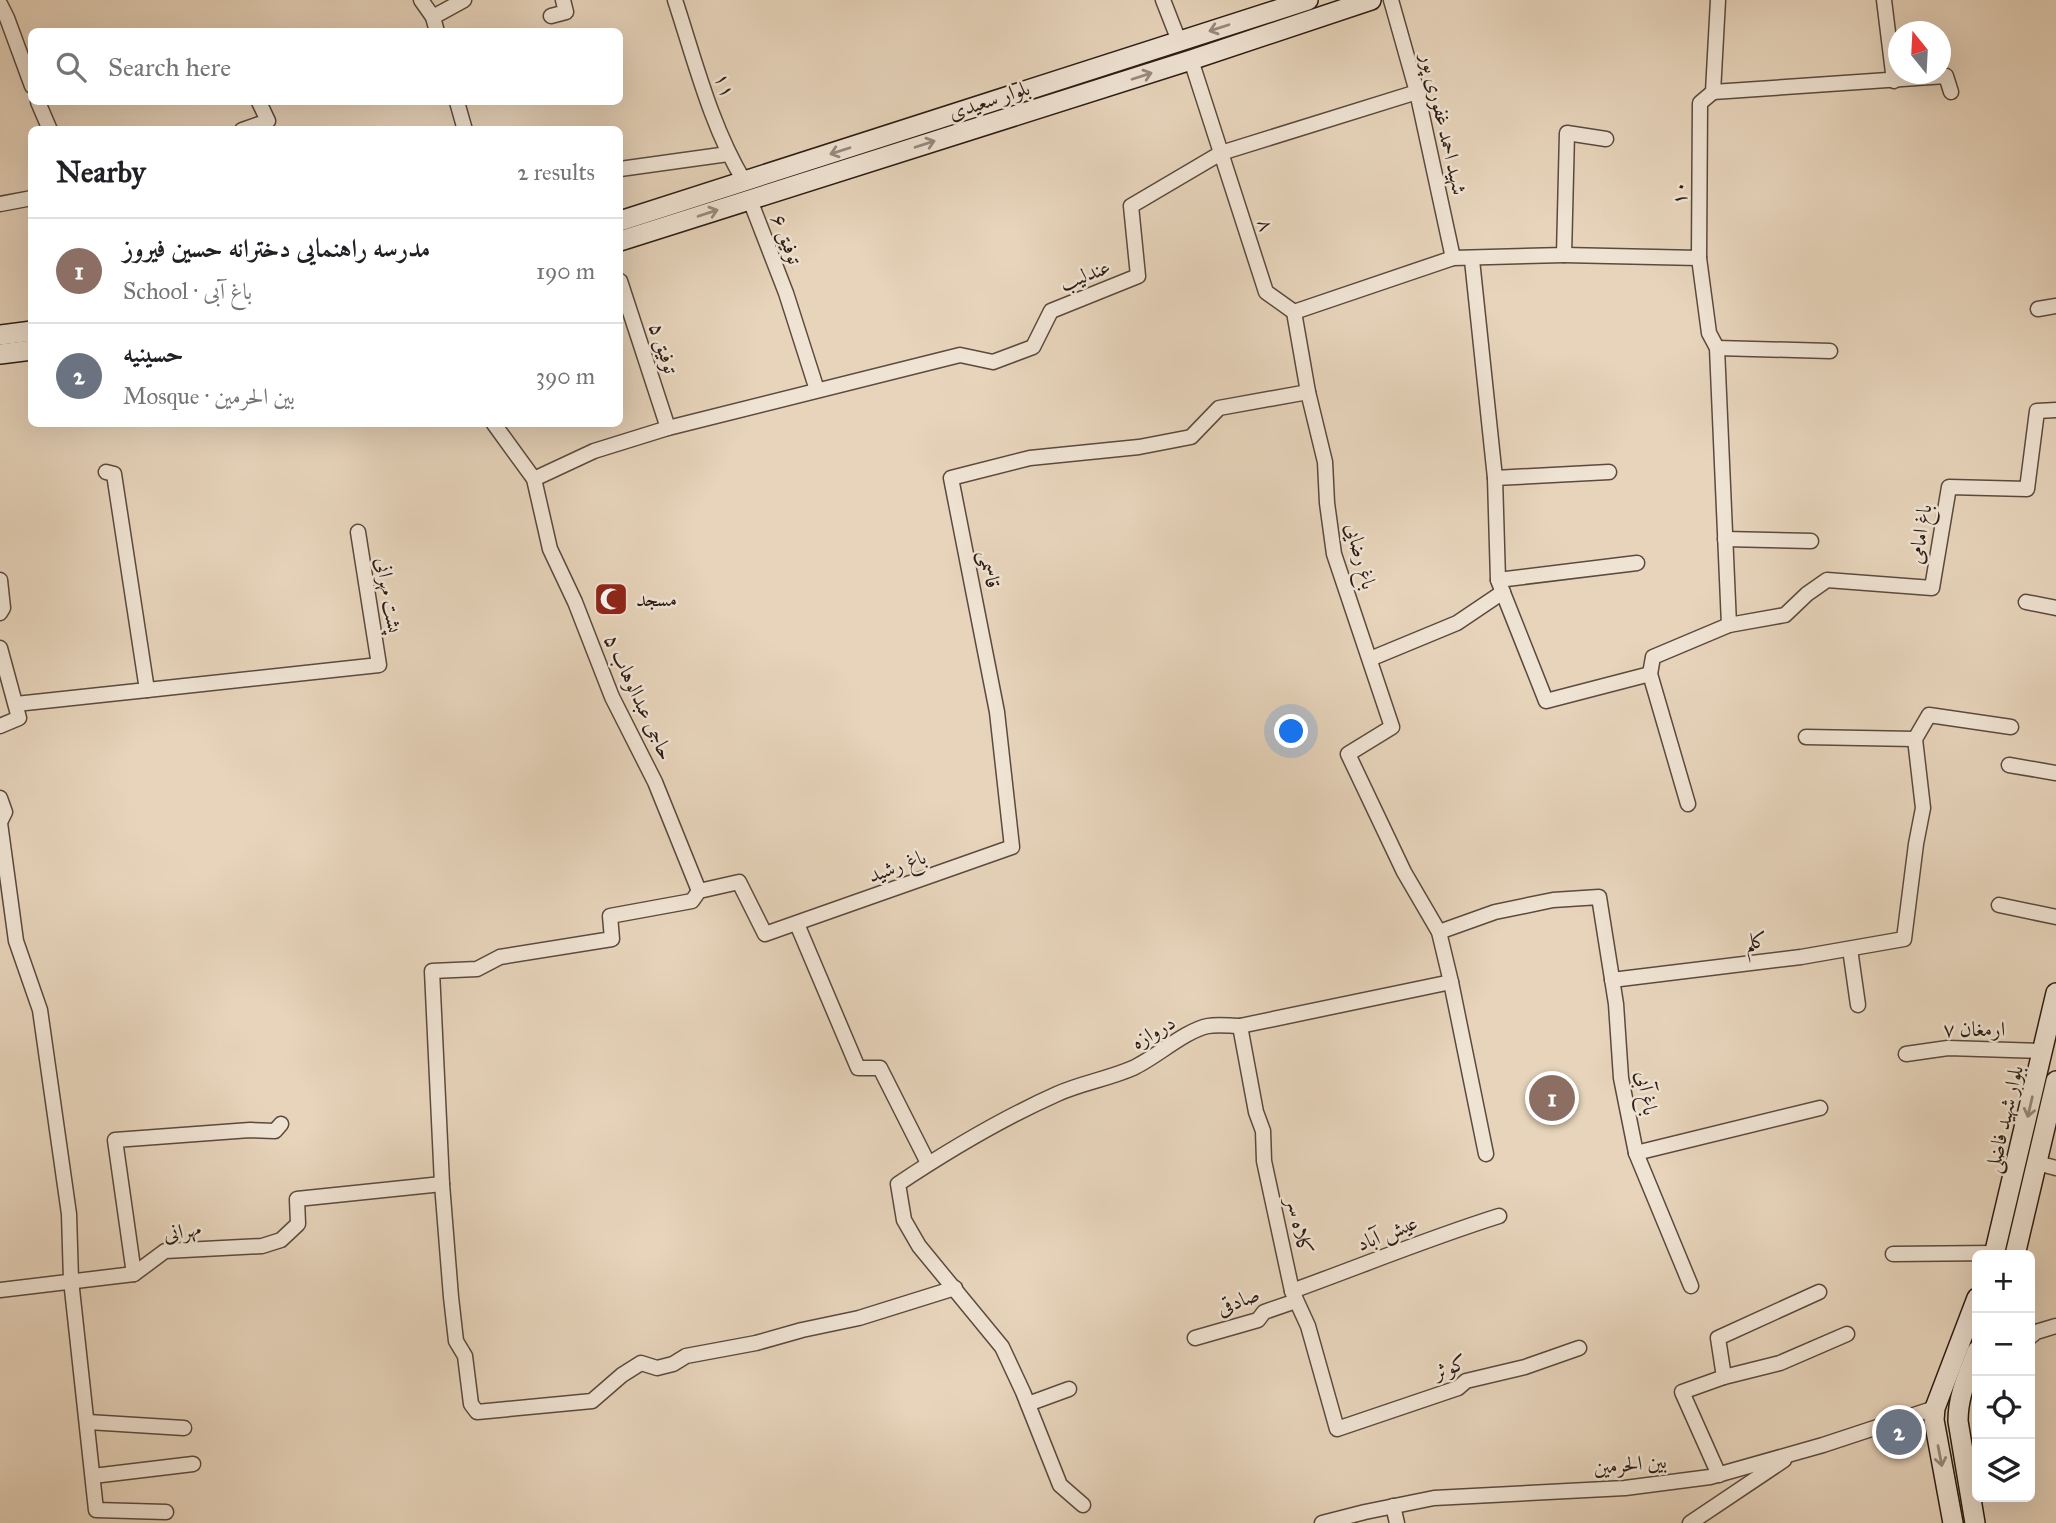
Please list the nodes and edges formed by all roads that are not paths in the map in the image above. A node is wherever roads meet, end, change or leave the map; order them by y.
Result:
1 (421, 0) edge
2 (464, 0) edge
3 (563, 0) edge
4 (675, 0) edge
5 (1163, 0) edge
6 (1371, 0) edge
7 (1391, 0) edge
8 (1718, 0) edge
9 (1884, 0) edge
10 (0, 4) edge
11 (1312, 6) edge
12 (551, 16) dead end
13 (433, 17) junction
14 (436, 28) edge
15 (1888, 32) edge
16 (1178, 41) junction
17 (1191, 60) junction
18 (28, 75) edge
19 (1888, 81) edge
20 (1948, 84) edge
21 (1417, 92) junction
22 (1713, 92) junction
23 (1951, 92) dead end
24 (39, 105) edge
25 (260, 105) edge
26 (458, 105) edge
27 (48, 126) edge
28 (254, 126) edge
29 (464, 126) edge
30 (1606, 139) dead end
31 (1222, 153) junction
32 (728, 154) junction
33 (623, 169) edge
34 (747, 191) junction
35 (28, 199) edge
36 (0, 204) edge
37 (677, 213) junction
38 (623, 221) edge
39 (623, 240) edge
40 (1564, 255) junction
41 (1453, 258) junction
42 (1699, 258) junction
43 (1472, 260) junction
44 (623, 290) edge
45 (2056, 306) edge
46 (2038, 309) dead end
47 (1294, 312) junction
48 (28, 332) edge
49 (0, 335) edge
50 (1717, 348) junction
51 (28, 350) edge
52 (1830, 351) dead end
53 (0, 354) edge
54 (817, 390) junction
55 (1308, 392) junction
56 (2056, 410) edge
57 (496, 427) edge
58 (668, 428) junction
59 (106, 472) dead end
60 (1609, 472) dead end
61 (1495, 478) junction
62 (534, 479) junction
63 (358, 532) dead end
64 (1725, 539) junction
65 (1811, 541) dead end
66 (1637, 563) dead end
67 (0, 580) edge
68 (1501, 586) junction
69 (2026, 602) dead end
70 (2056, 608) edge
71 (0, 613) edge
72 (1729, 625) junction
73 (0, 648) edge
74 (1370, 659) junction
75 (1650, 674) junction
76 (147, 690) junction
77 (16, 704) junction
78 (0, 726) edge
79 (2011, 727) dead end
80 (1806, 737) dead end
81 (1915, 739) junction
82 (2009, 765) dead end
83 (2056, 773) edge
84 (0, 797) edge
85 (1688, 804) dead end
86 (0, 823) edge
87 (1012, 847) joint
88 (699, 891) junction
89 (1999, 905) dead end
90 (2056, 917) edge
91 (797, 924) junction
92 (1439, 932) junction
93 (1850, 949) junction
94 (1612, 980) junction
95 (1451, 982) junction
96 (2056, 993) edge
97 (1858, 1005) dead end
98 (1240, 1026) junction
99 (2042, 1051) junction
100 (1906, 1054) dead end
101 (2056, 1081) edge
102 (1820, 1108) dead end
103 (281, 1124) dead end
104 (1636, 1153) junction
105 (1486, 1154) dead end
106 (928, 1163) junction
107 (2047, 1166) edge
108 (442, 1184) junction
109 (1499, 1216) dead end
110 (1995, 1250) edge
111 (2017, 1250) edge
112 (1894, 1254) dead end
113 (1972, 1254) edge
114 (134, 1274) junction
115 (71, 1280) junction
116 (1691, 1286) dead end
117 (956, 1288) junction
118 (0, 1290) edge
119 (1819, 1292) dead end
120 (1294, 1296) junction
121 (1972, 1311) edge
122 (2056, 1326) edge
123 (2035, 1333) edge
124 (1847, 1334) dead end
125 (1195, 1338) dead end
126 (1579, 1348) dead end
127 (1972, 1364) edge
128 (1724, 1377) junction
129 (1972, 1386) edge
130 (1069, 1389) dead end
131 (1959, 1397) junction
132 (1028, 1404) junction
133 (1935, 1408) junction
134 (88, 1422) junction
135 (184, 1428) dead end
136 (1337, 1429) joint
137 (1793, 1453) junction
138 (193, 1464) dead end
139 (1719, 1475) junction
140 (93, 1476) junction
141 (1083, 1505) dead end
142 (1393, 1506) junction
143 (166, 1512) dead end
144 (1322, 1523) edge
145 (1397, 1523) edge
146 (1690, 1523) edge
147 (1953, 1523) edge
148 (1975, 1523) edge

1 - 13 street
2 - 13 street
3 - 12 street
4 - 32 street, ۱۱
5 - 16 street
6 - 11 main road, بلوار سعیدی
7 - 21 street, شهید احمد غفوری پور
8 - 22 street, ۱۰
9 - 15 street
10 - 18 street
11 -> 16 main road, بلوار سعیدی
11 - 17 main road, بلوار سعیدی
13 - 14 street
16 -> 34 main road, بلوار سعیدی
17 - 31 street, ۸
34 -> 17 main road, بلوار سعیدی
19 - 22 street
20 - 23 street
21 - 31 street
21 - 41 street, شهید احمد غفوری پور
22 - 42 street, ۱۰
24 - 27 street
25 - 28 street
26 - 29 street
30 - 40 street
31 - 47 street, ۸
31 - 54 street, عندلیب
32 - 33 street
32 - 34 street, ۱۱
34 - 37 main road, بلوار سعیدی
34 - 54 street, توفیق ۶
35 - 36 street
37 - 38 main road, بلوار سعیدی
37 - 39 main road, بلوار سعیدی
40 - 42 street
40 - 43 street
41 - 43 street
41 - 47 street
42 - 50 street, ۱۰
43 - 61 street
44 - 58 street, توفیق ۵
45 - 46 street
47 - 55 street
48 - 49 main road
50 - 52 street
50 - 64 street, ۱۰
51 - 53 main road
54 - 58 street
55 - 74 street, باغ رضایی
55 - 87 street, قاسمی
56 - 72 street, باغ امامی
57 - 62 street
58 - 62 street
59 - 76 street
60 - 61 street
61 - 68 street
62 - 88 street, حاجی عبدالوهاب ۵
63 - 76 street, پشت مهرانی
64 - 65 street
64 - 72 street, ۱۰
66 - 68 street
67 - 71 street
68 - 74 street
68 - 75 street
69 - 70 street
72 - 75 street
73 - 77 street
74 - 92 street, باغ رضایی
75 - 85 street
76 - 77 street
77 - 78 street
79 - 81 street
80 - 81 street
81 - 93 street, کلم
82 - 83 street
84 - 86 street
86 - 115 street
87 - 91 street, باغ رشید
88 - 91 street, باغ رشید
88 - 108 street
89 - 90 street
91 - 106 street
92 - 94 street, باغ آبی
92 - 95 street
93 - 94 street, کلم
93 - 97 street
94 - 104 street, باغ آبی
95 - 98 street, دروازه
95 - 105 street
96 - 99 main road, بلوار شهید فاضلی
98 - 106 street, دروازه
98 - 120 street, کلاه سر
99 - 100 street, ارمغان ۷
99 -> 110 main road, بلوار شهید فاضلی
101 - 107 main road, بلوار شهید فاضلی
102 - 104 street
103 - 114 street
104 - 116 street, باغ آبی
106 - 117 street, دروازه
107 - 111 main road, بلوار شهید فاضلی
108 - 114 street, مهرانی
108 - 117 street
109 - 120 street, عیش آباد
112 - 113 street
114 - 115 street
115 - 118 street
115 - 134 street
117 - 132 street
119 - 128 street
120 - 125 street, صادقی
120 - 136 street, کلاه سر
121 - 133 main road
122 - 123 street
124 - 128 street
126 - 136 street, کوثر
127 - 131 main road
128 - 139 street
129 - 131 street
130 - 132 street
131 - 148 main road
132 - 141 street
133 - 137 street, بین الحرمین
133 -> 147 main road
134 - 135 street
134 - 140 street
137 - 139 street, بین الحرمین
137 - 146 street
138 - 140 street
139 - 142 street, بین الحرمین
140 - 143 street
142 - 144 street, بین الحرمین
142 - 145 street

